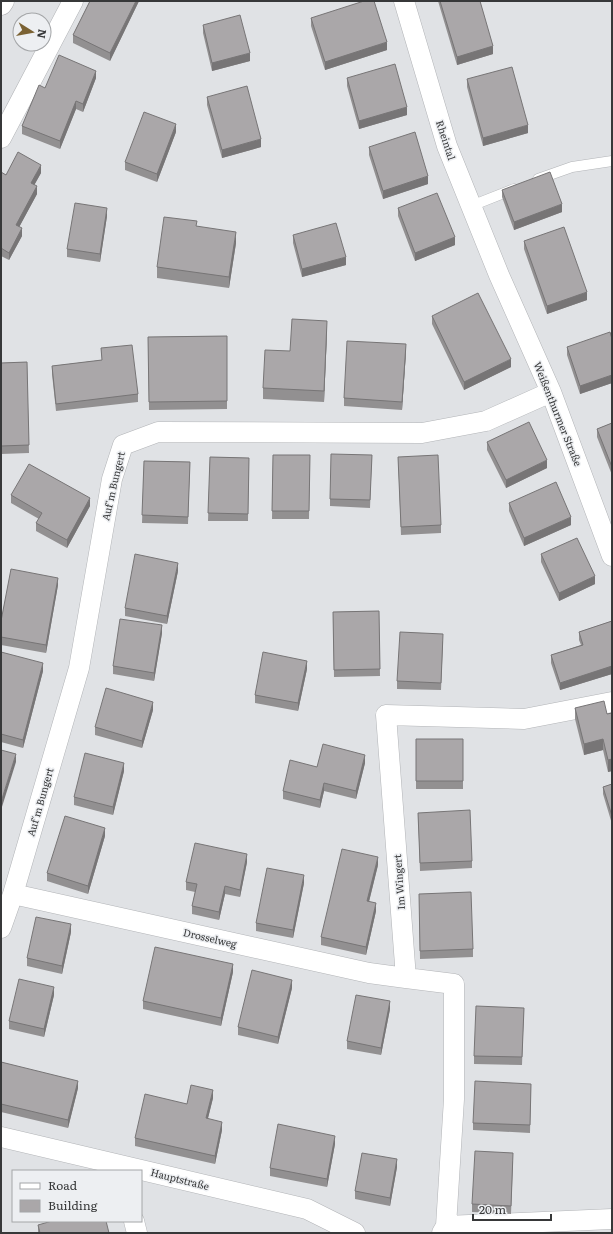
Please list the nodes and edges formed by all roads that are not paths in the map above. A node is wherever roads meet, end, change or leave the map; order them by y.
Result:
1 (3, 1) edge
2 (73, 1) edge
3 (404, 1) edge
4 (1, 4) edge
5 (1, 138) edge
6 (612, 161) edge
7 (471, 206) junction
8 (498, 275) joint
9 (551, 392) junction
10 (612, 556) edge
11 (612, 702) edge
12 (13, 894) junction
13 (1, 928) edge
14 (406, 978) junction
15 (1, 1137) edge
16 (121, 1167) edge
17 (134, 1170) edge
18 (142, 1172) edge
19 (612, 1219) edge
20 (134, 1222) edge
21 (444, 1230) edge
22 (137, 1233) edge
23 (355, 1233) edge

1 - 4 street
2 - 5 street
3 - 7 street, Rheintal
6 - 7 lane
7 - 8 street, Rheintal
8 - 9 street, Weißenthurmer Straße
9 - 10 street, Weißenthurmer Straße
9 - 12 street, Auf'm Bungert
11 - 14 street, Im Wingert
12 - 13 street, Auf'm Bungert
12 - 14 street, Drosselweg
14 - 21 street
15 - 16 street, Hauptstraße
16 - 17 street, Hauptstraße
18 - 23 street, Hauptstraße
19 - 21 street
20 - 22 street

